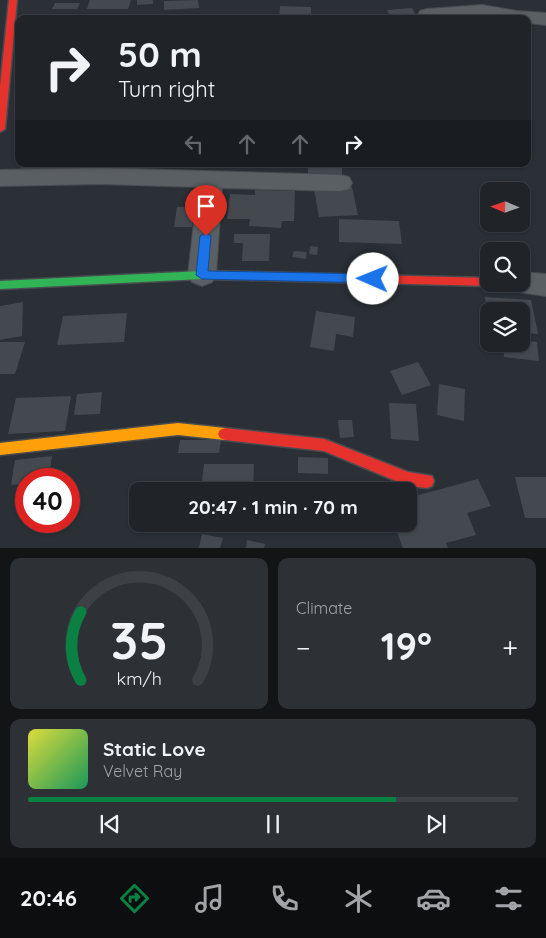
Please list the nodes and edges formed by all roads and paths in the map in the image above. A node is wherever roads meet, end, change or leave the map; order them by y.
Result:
1 (447, 7) edge
2 (8, 9) edge
3 (427, 15) dead end
4 (507, 15) edge
5 (531, 18) edge
6 (546, 19) edge
7 (0, 129) edge
8 (0, 178) edge
9 (211, 179) junction
10 (340, 183) dead end
11 (202, 275) junction
12 (480, 282) edge
13 (530, 284) edge
14 (0, 285) edge
15 (546, 285) edge
16 (0, 449) edge
17 (427, 481) dead end

1 - 3 street
1 - 4 street
2 - 7 street
5 - 6 street
8 - 9 street
9 - 10 street
9 - 11 street
11 - 12 street
11 - 14 street
13 - 15 street
16 - 17 street

